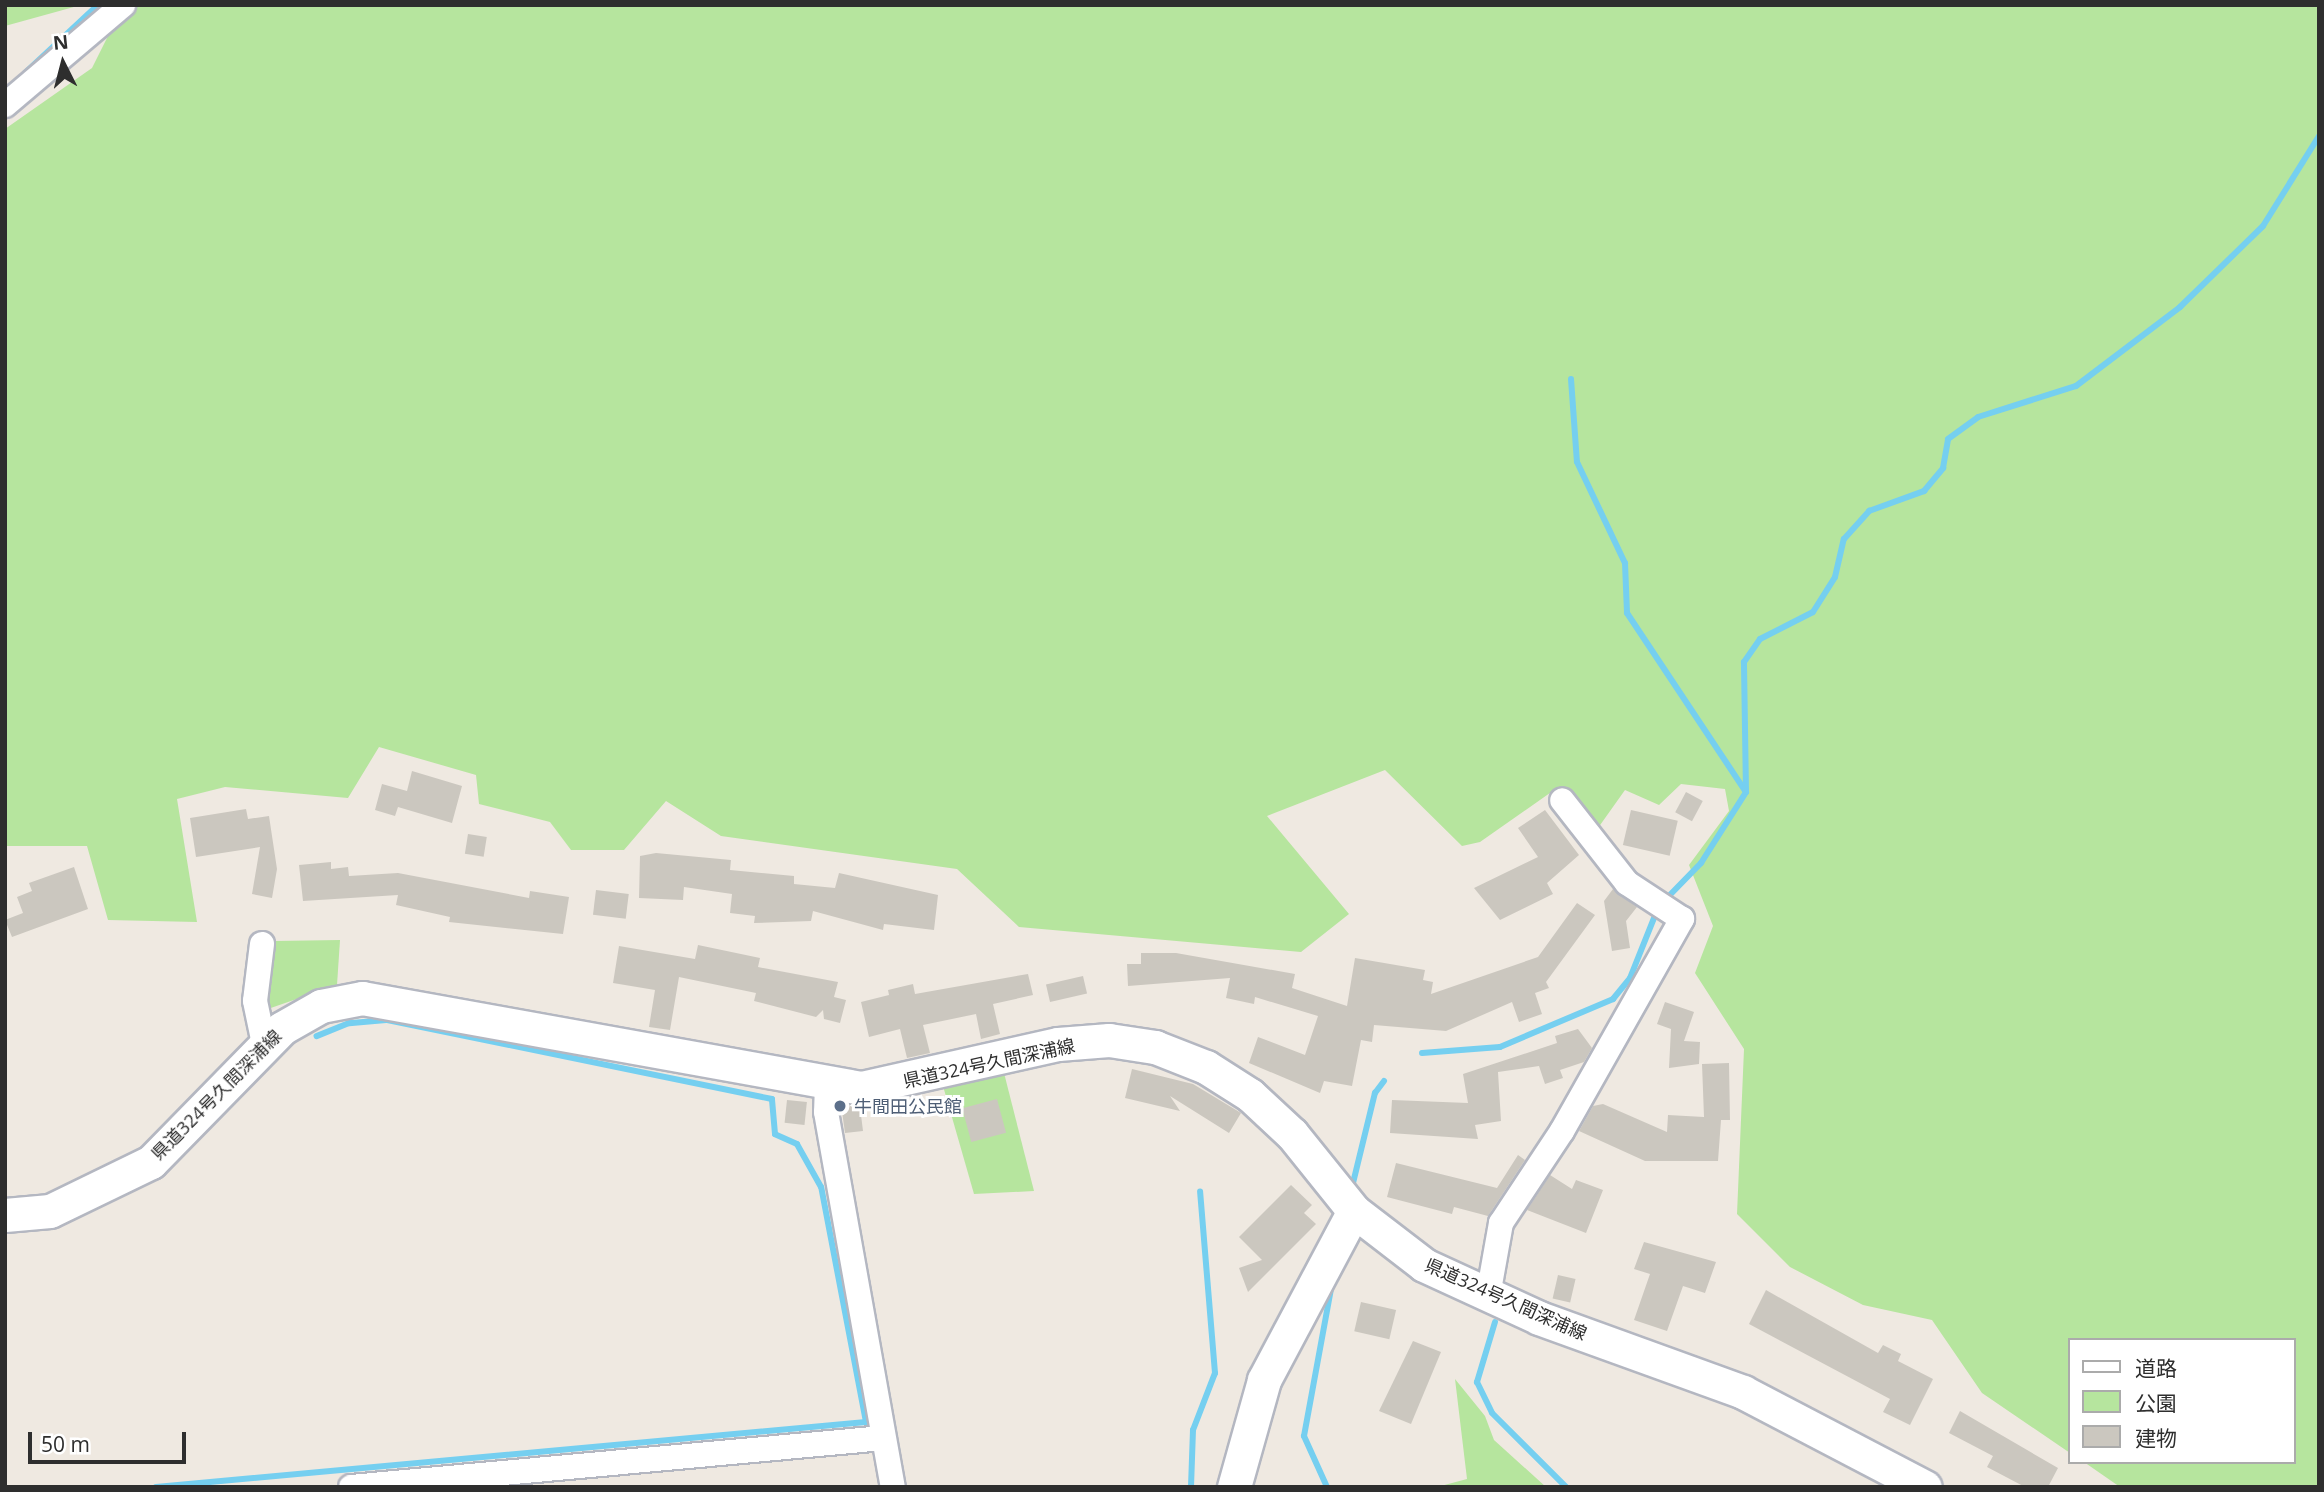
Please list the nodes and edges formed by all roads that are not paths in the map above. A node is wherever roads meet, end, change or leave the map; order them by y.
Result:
1 (123, 5) edge
2 (5, 105) edge
3 (1562, 800) dead end
4 (262, 944) dead end
5 (264, 1044) junction
6 (827, 1085) junction
7 (1354, 1211) junction
8 (5, 1215) edge
9 (1488, 1296) junction
10 (883, 1438) junction
11 (351, 1487) edge
12 (893, 1487) edge
13 (1234, 1487) edge
14 (1926, 1487) edge

1 - 2 street
3 - 9 street
4 - 5 street
5 - 6 main road, 県道324号久間深浦線
5 - 8 main road, 県道324号久間深浦線
6 - 7 main road, 県道324号久間深浦線
6 - 10 street
7 - 9 main road, 県道324号久間深浦線
7 - 13 main road
9 - 14 main road, 県道324号久間深浦線
10 - 11 street
10 - 12 street

